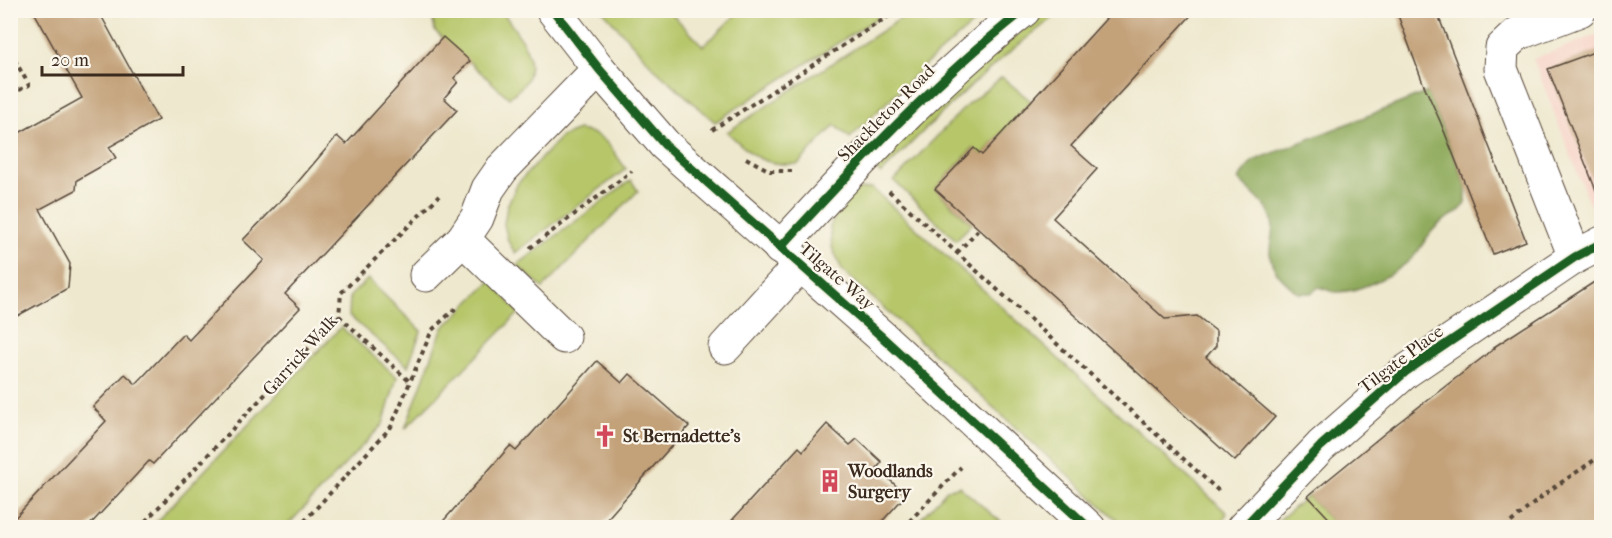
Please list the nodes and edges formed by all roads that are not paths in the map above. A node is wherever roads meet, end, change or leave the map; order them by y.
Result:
1 (553, 10) edge
2 (1024, 10) edge
3 (1580, 10) edge
4 (599, 69) junction
5 (463, 239) junction
6 (1588, 250) edge
7 (790, 256) junction
8 (426, 275) dead end
9 (564, 337) dead end
10 (725, 347) dead end
11 (1246, 523) edge
12 (1089, 528) edge

1 - 4 street, Tilgate Way
2 - 7 street, Shackleton Road
3 - 6 street
4 - 5 street
4 - 7 street, Tilgate Way
5 - 8 street
5 - 9 street
6 - 11 street, Tilgate Place
7 - 10 street, Shackleton Road
7 - 12 street, Tilgate Way

